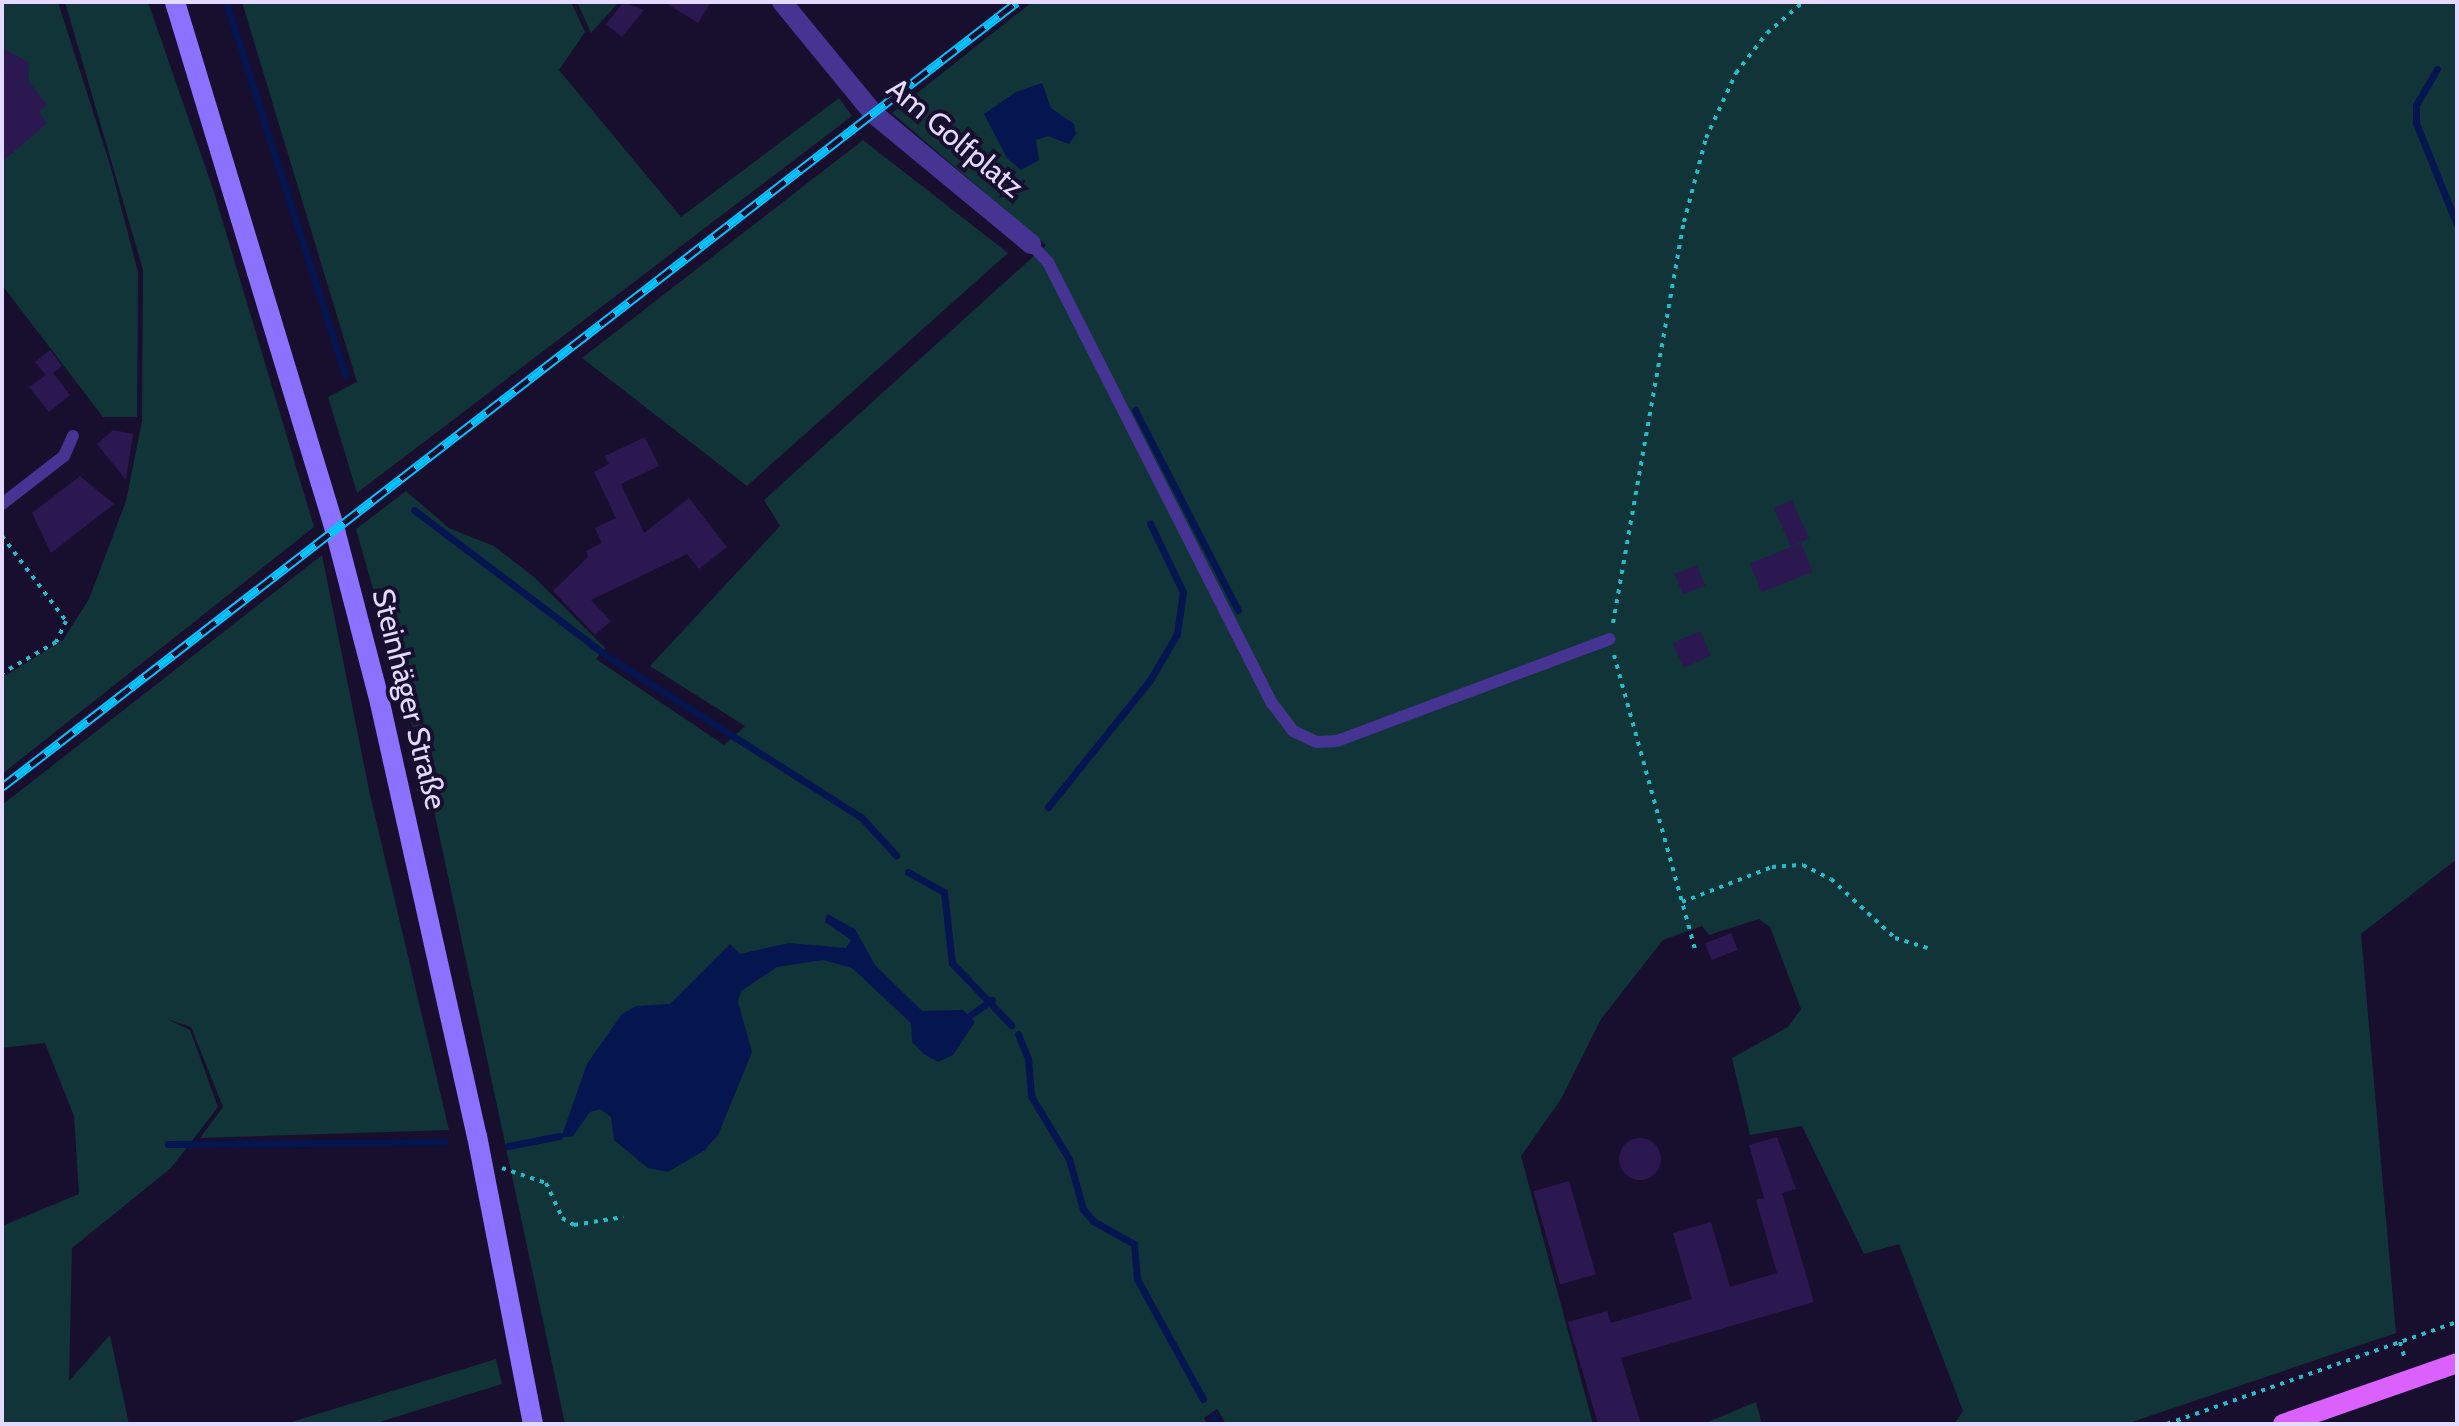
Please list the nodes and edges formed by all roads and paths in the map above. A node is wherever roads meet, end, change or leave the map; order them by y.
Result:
1 (175, 2) edge
2 (782, 2) edge
3 (1803, 2) edge
4 (1031, 244) joint
5 (73, 436) dead end
6 (2, 504) edge
7 (2, 536) edge
8 (1610, 639) junction
9 (2, 673) edge
10 (1682, 902) junction
11 (1931, 949) dead end
12 (1695, 950) dead end
13 (484, 1173) junction
14 (623, 1217) dead end
15 (2457, 1322) edge
16 (2457, 1363) edge
17 (533, 1424) edge
18 (2167, 1424) edge
19 (2283, 1424) edge

1 - 13 main road, Steinhäger Straße
2 - 4 street, Am Golfplatz
3 - 8 path
4 - 8 lane
5 - 6 lane
7 - 9 path
8 - 10 path
10 - 11 path
10 - 12 path
13 - 14 path
13 - 17 main road, Steinhäger Straße
15 - 18 path
16 - 19 main road

